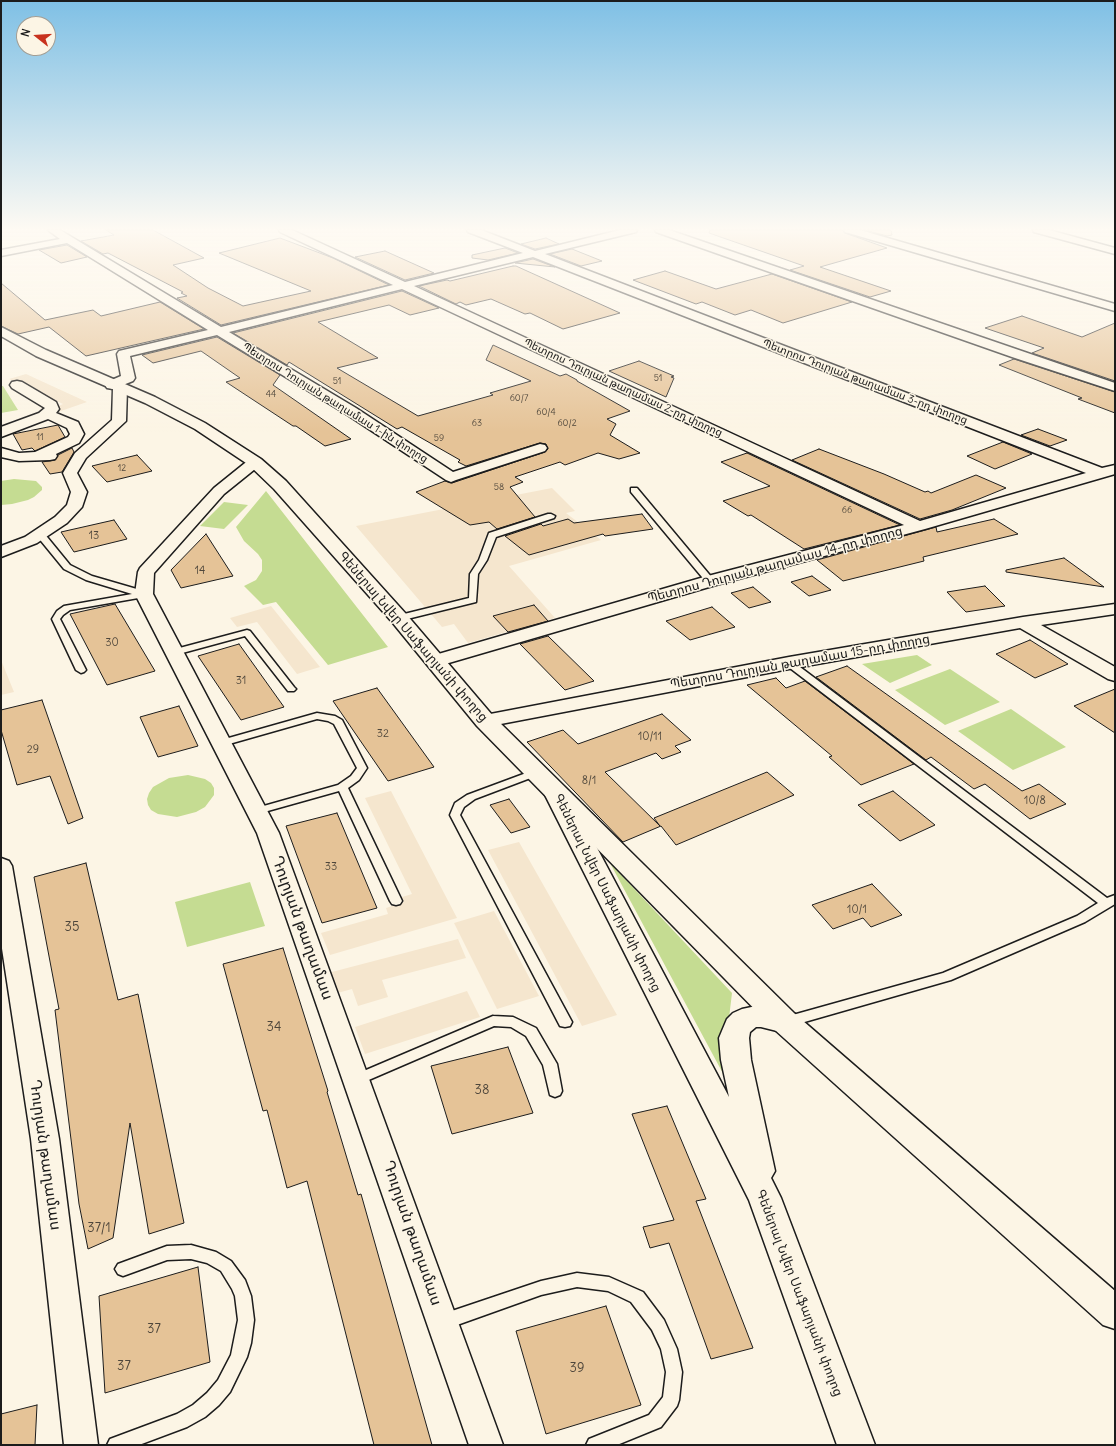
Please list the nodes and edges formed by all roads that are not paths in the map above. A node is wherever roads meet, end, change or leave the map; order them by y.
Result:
1 (164, 297) edge
2 (356, 297) edge
3 (427, 297) edge
4 (647, 297) edge
5 (854, 297) edge
6 (1079, 297) edge
7 (1115, 308) edge
8 (1, 331) edge
9 (220, 331) junction
10 (17, 385) dead end
11 (116, 386) junction
12 (1115, 387) edge
13 (47, 414) junction
14 (1, 433) edge
15 (540, 448) dead end
16 (1, 452) edge
17 (80, 456) junction
18 (36, 457) junction
19 (255, 462) junction
20 (1108, 471) edge
21 (634, 490) dead end
22 (551, 516) dead end
23 (919, 526) junction
24 (40, 534) junction
25 (1, 552) edge
26 (710, 581) junction
27 (144, 594) junction
28 (1115, 609) edge
29 (399, 618) junction
30 (1023, 622) junction
31 (175, 652) junction
32 (435, 661) junction
33 (789, 663) junction
34 (81, 670) dead end
35 (1115, 675) edge
36 (291, 689) dead end
37 (485, 721) junction
38 (222, 743) junction
39 (546, 781) junction
40 (342, 788) junction
41 (257, 811) junction
42 (1, 866) edge
43 (396, 901) dead end
44 (1110, 901) edge
45 (565, 1022) dead end
46 (785, 1022) junction
47 (357, 1080) junction
48 (555, 1091) dead end
49 (765, 1198) junction
50 (122, 1269) dead end
51 (1115, 1313) edge
52 (443, 1322) junction
53 (81, 1445) edge
54 (116, 1445) edge
55 (486, 1445) edge
56 (595, 1445) edge
57 (856, 1445) edge

1 - 9 street, Պետրոս Դուրյան թաղամաս 1-ին փողոց
2 - 9 street
3 - 23 street, Պետրոս Դուրյան թաղամաս 2-րդ փողոց
4 - 20 street, Պետրոս Դուրյան թաղամաս 3-րդ փողոց
5 - 12 street
6 - 7 street
8 - 11 main road, Գեներալ Նվեր Սաֆարյանի փողոց
9 - 11 street
9 - 15 street, Պետրոս Դուրյան թաղամաս 1-ին փողոց
10 - 13 street
11 - 17 street
11 - 19 main road, Գեներալ Նվեր Սաֆարյանի փողոց
13 - 14 street
13 - 18 street
16 - 18 street
17 - 18 street
17 - 24 street
19 - 27 street
19 - 29 main road, Գեներալ Նվեր Սաֆարյանի փողոց
20 - 23 street, Պետրոս Դուրյան թաղամաս 14-րդ փողոց
21 - 26 lane
22 - 29 lane
23 - 26 street, Պետրոս Դուրյան թաղամաս 14-րդ փողոց
24 - 25 street
24 - 27 lane
26 - 32 street, Պետրոս Դուրյան թաղամաս 14-րդ փողոց
27 - 31 street, Դուրյան թաղամաս
27 - 34 lane
28 - 30 street, Պետրոս Դուրյան թաղամաս 15-րդ փողոց
29 - 32 main road, Գեներալ Նվեր Սաֆարյանի փողոց
30 - 33 street, Պետրոս Դուրյան թաղամաս 15-րդ փողոց
30 - 35 street
31 - 36 lane
31 - 38 street, Դուրյան թաղամաս
32 - 37 main road, Գեներալ Նվեր Սաֆարյանի փողոց
33 - 37 street, Պետրոս Դուրյան թաղամաս 15-րդ փողոց
33 - 44 lane
37 - 39 main road, Գեներալ Նվեր Սաֆարյանի փողոց
38 - 40 lane
38 - 41 street, Դուրյան թաղամաս
39 - 45 lane
39 - 46 main road
39 - 49 main road, Գեներալ Նվեր Սաֆարյանի փողոց
40 - 41 lane
40 - 43 lane
41 - 47 street, Դուրյան թաղամաս
42 - 53 street, Դուրյան թաղամաս
44 - 46 lane
46 - 49 main road
46 - 51 main road
47 - 48 lane
47 - 52 street, Դուրյան թաղամաս
49 - 57 main road, Գեներալ Նվեր Սաֆարյանի փողոց
50 - 54 lane
52 - 55 street, Դուրյան թաղամաս
52 - 56 lane

